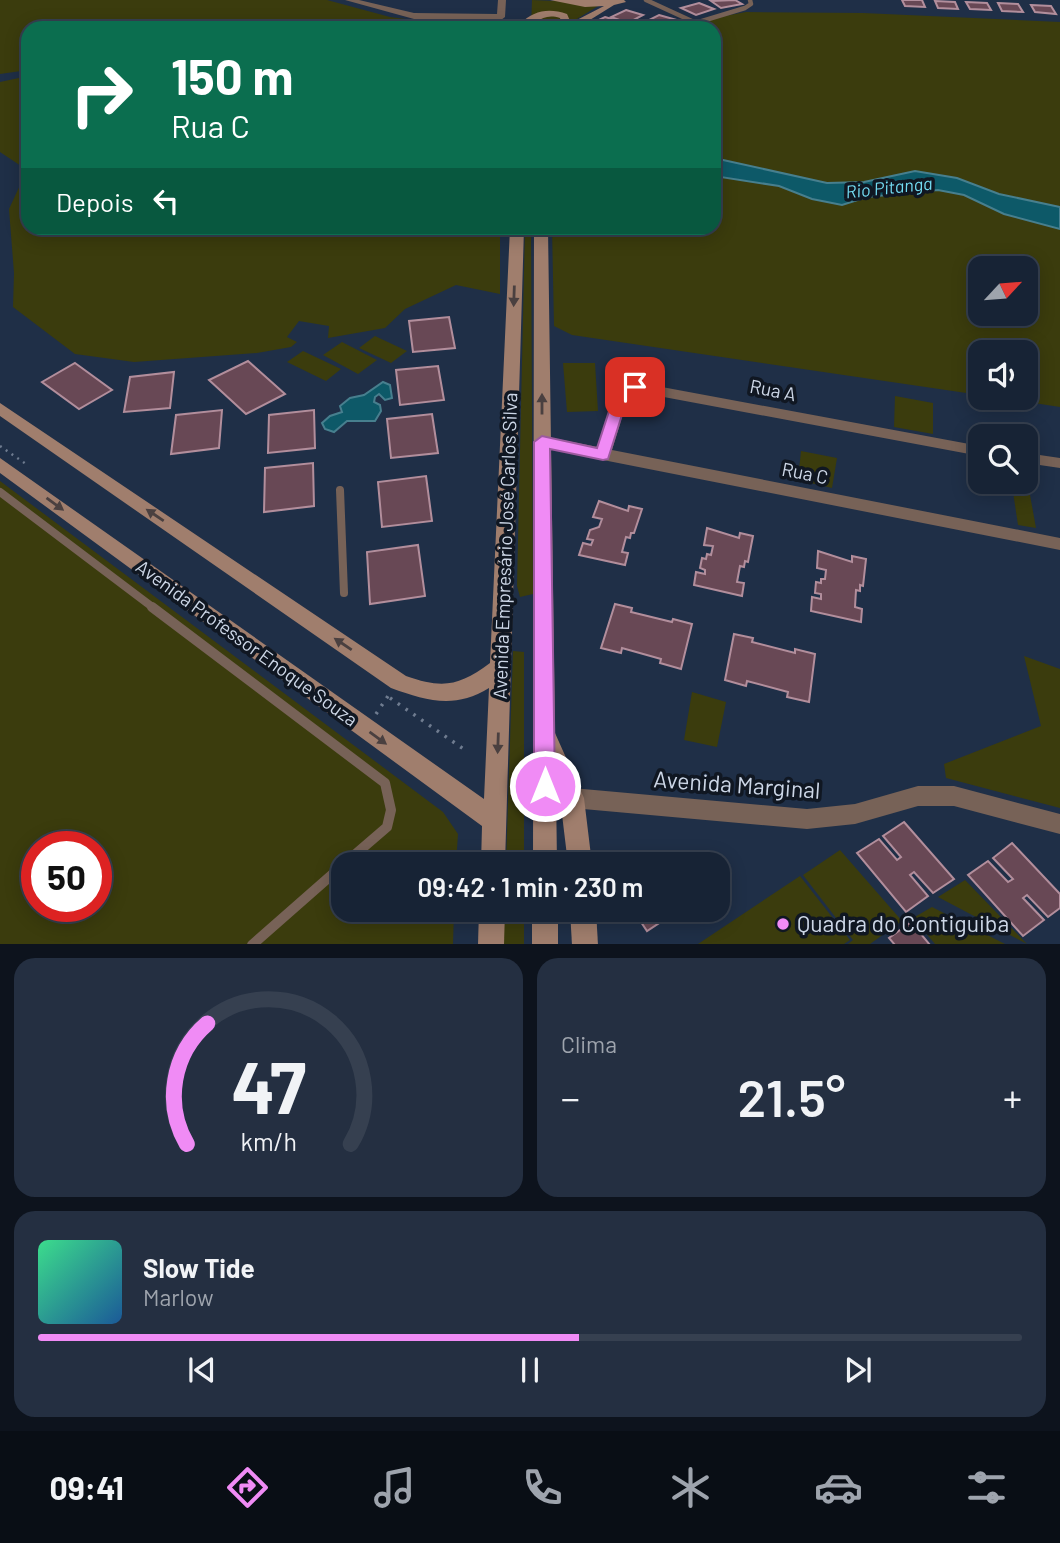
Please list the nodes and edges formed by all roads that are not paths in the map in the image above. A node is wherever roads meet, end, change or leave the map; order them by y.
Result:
1 (349, 0) edge
2 (502, 0) edge
3 (554, 0) edge
4 (646, 0) edge
5 (750, 0) edge
6 (625, 1) edge
7 (366, 2) edge
8 (526, 12) dead end
9 (525, 21) edge
10 (530, 21) edge
11 (566, 21) edge
12 (584, 21) edge
13 (692, 21) edge
14 (698, 21) edge
15 (517, 235) edge
16 (541, 235) edge
17 (0, 408) edge
18 (542, 442) junction
19 (968, 449) edge
20 (603, 455) junction
21 (1038, 460) edge
22 (1060, 463) edge
23 (0, 464) edge
24 (340, 490) dead end
25 (0, 492) edge
26 (1060, 544) edge
27 (344, 593) dead end
28 (500, 668) junction
29 (545, 734) junction
30 (572, 798) junction
31 (495, 821) junction
32 (1060, 824) edge
33 (359, 852) edge
34 (494, 852) edge
35 (545, 852) edge
36 (579, 852) edge
37 (331, 876) edge
38 (492, 922) edge
39 (545, 922) edge
40 (584, 922) edge
41 (252, 944) edge
42 (491, 944) edge
43 (545, 944) edge
44 (585, 944) edge

1 - 7 street
2 - 7 street
3 - 6 main road
4 - 13 lane
5 - 14 lane
6 - 12 main road
8 - 9 main road
10 - 11 main road
15 -> 28 main road, Avenida Empresário José Carlos Silva
18 -> 16 main road, Avenida Empresário José Carlos Silva
28 -> 17 main road
18 - 20 street, Rua C
18 - 29 main road, Avenida Empresário José Carlos Silva
19 - 20 street, Rua A
20 - 26 street, Rua C
21 - 22 street
23 -> 31 main road, Avenida Professor Enoque Souza
24 - 27 lane
25 - 33 lane
28 -> 31 main road, Avenida Empresário José Carlos Silva
29 - 30 main road
29 - 35 main road, Avenida Empresário José Carlos Silva
30 - 32 street, Avenida Marginal
30 - 36 main road
31 - 34 main road, Avenida Empresário José Carlos Silva
37 - 41 lane
38 - 42 main road
39 - 43 main road
40 - 44 main road

